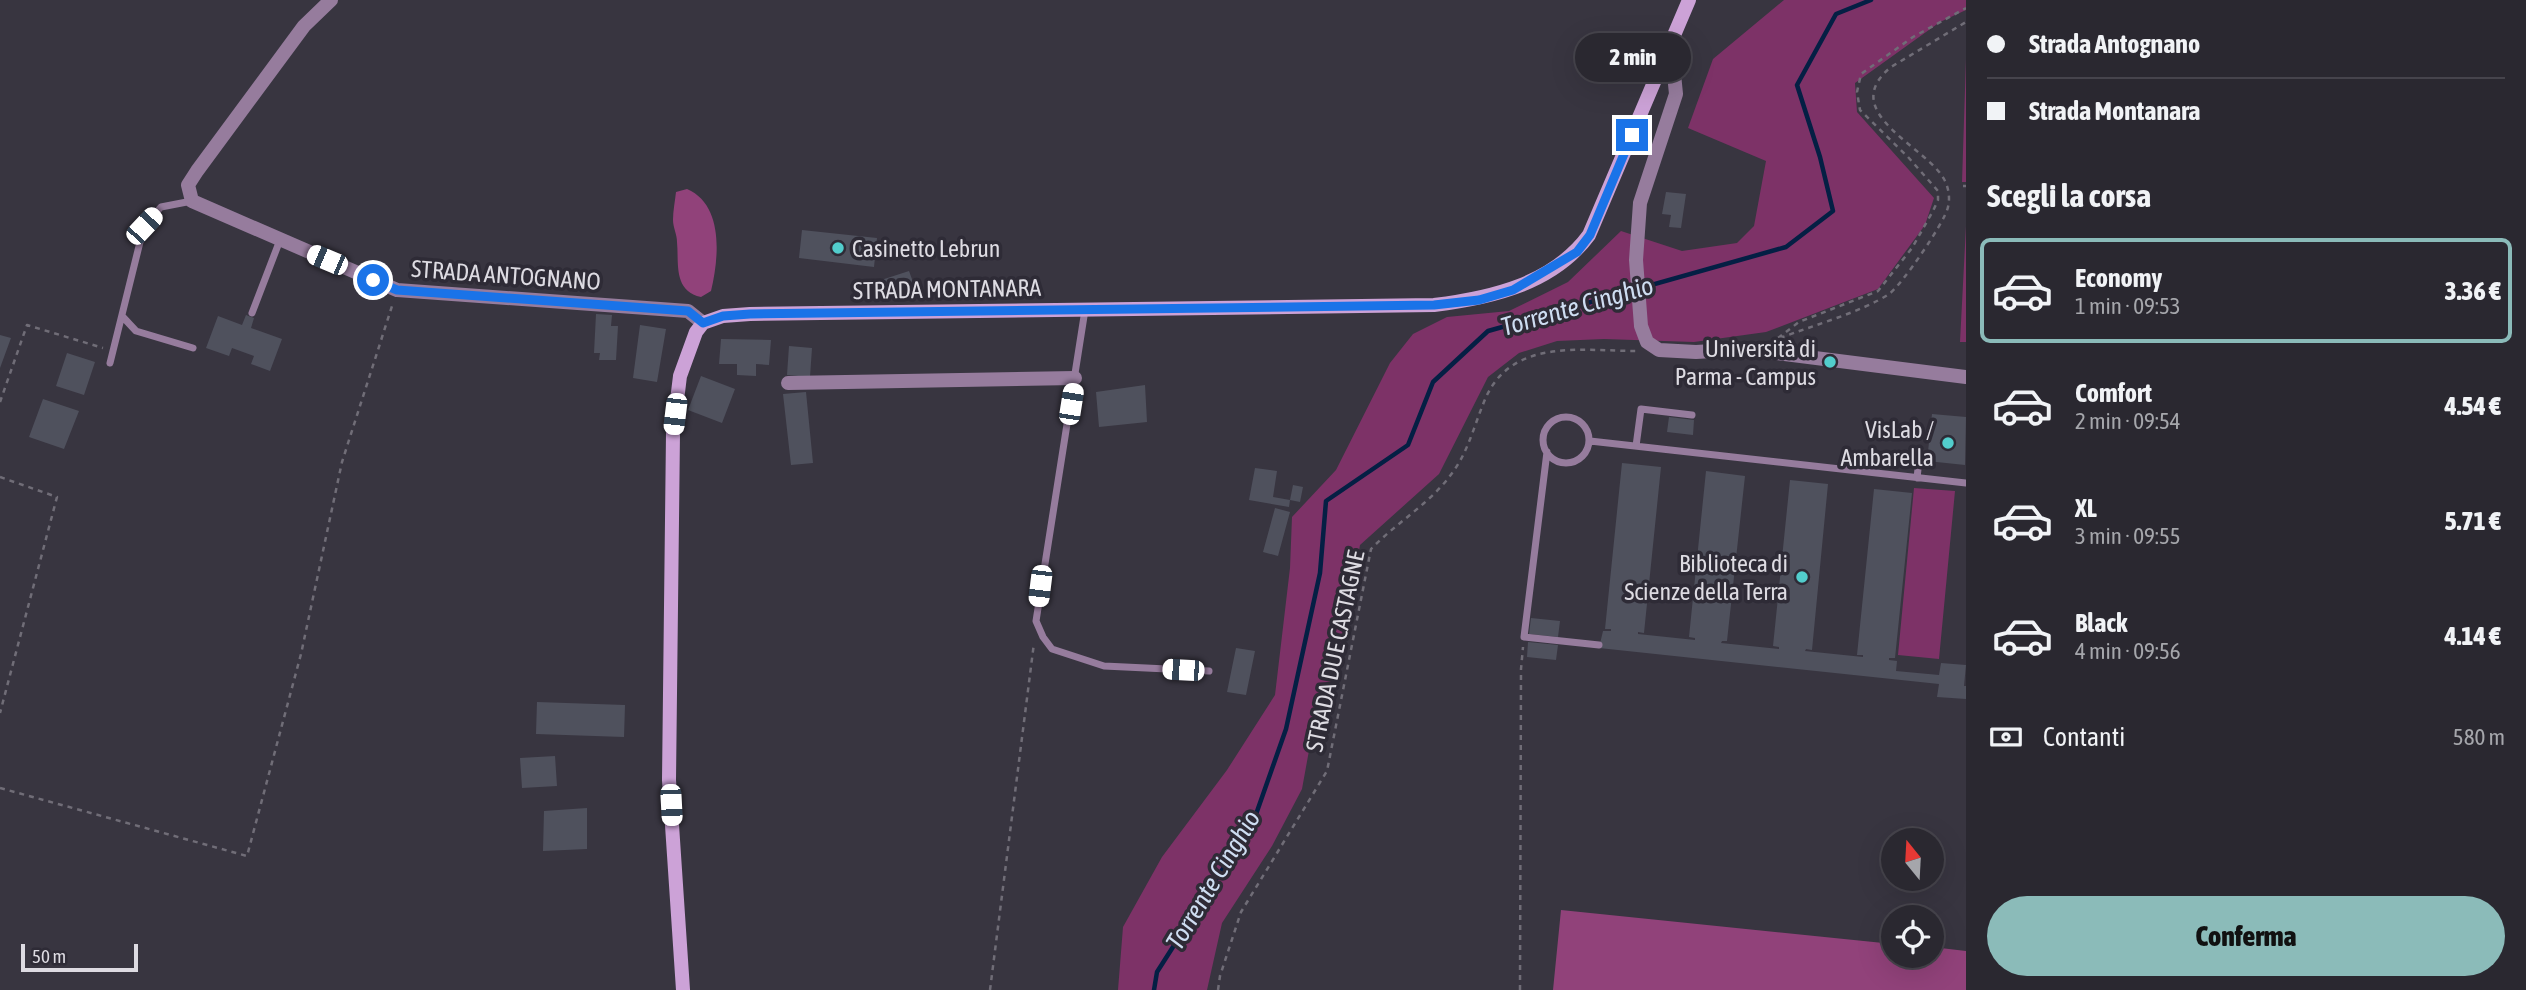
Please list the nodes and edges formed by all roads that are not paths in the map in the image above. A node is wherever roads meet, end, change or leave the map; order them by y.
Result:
1 (331, 0) edge
2 (1689, 0) edge
3 (1667, 53) junction
4 (192, 201) junction
5 (280, 240) junction
6 (1085, 310) junction
7 (252, 313) dead end
8 (122, 316) junction
9 (703, 323) junction
10 (193, 348) dead end
11 (110, 363) dead end
12 (1966, 377) edge
13 (1075, 378) junction
14 (788, 383) dead end
15 (1692, 415) dead end
16 (1590, 441) junction
17 (1636, 446) junction
18 (1920, 451) dead end
19 (1547, 452) junction
20 (1917, 478) junction
21 (1966, 483) edge
22 (1599, 645) dead end
23 (1209, 671) dead end
24 (683, 990) edge

1 - 4 street
2 - 3 main road, STRADA MONTANARA
3 - 6 main road, STRADA MONTANARA
3 - 12 street
4 - 5 street, STRADA ANTOGNANO
4 - 8 lane
5 - 7 lane
5 - 9 street, STRADA ANTOGNANO
6 - 9 main road, STRADA MONTANARA
6 - 13 lane
8 - 10 lane
8 - 11 lane
9 - 24 main road
13 - 14 street
13 - 23 lane
15 - 17 lane
16 - 17 lane
16 - 19 lane
16 - 19 lane
17 - 20 lane
18 - 20 lane
19 - 22 lane
20 - 21 lane

